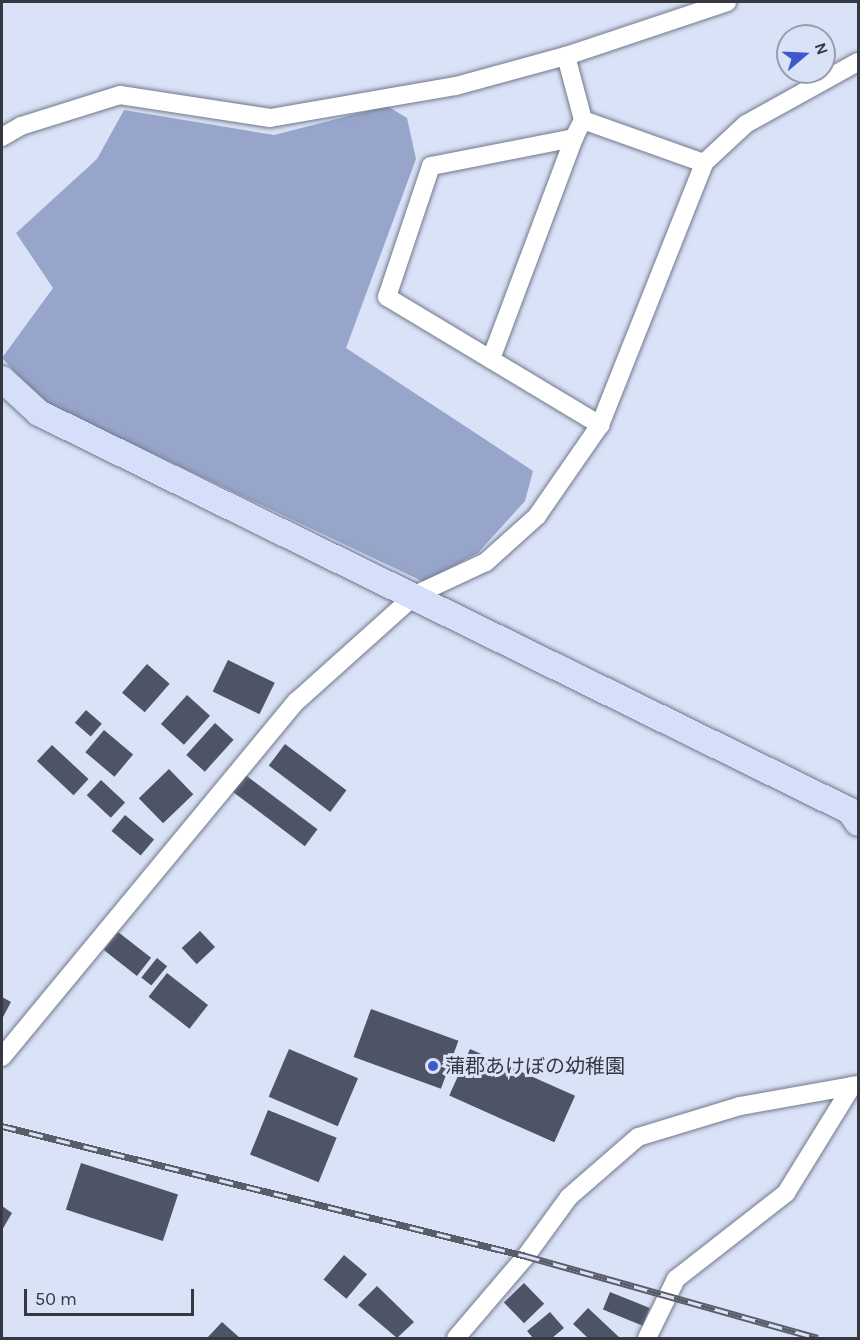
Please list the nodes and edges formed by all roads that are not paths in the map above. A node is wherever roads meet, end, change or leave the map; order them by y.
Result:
1 (727, 2) edge
2 (566, 56) junction
3 (858, 62) edge
4 (583, 120) junction
5 (2, 137) edge
6 (574, 138) junction
7 (704, 163) junction
8 (491, 359) junction
9 (2, 379) edge
10 (600, 425) junction
11 (415, 595) junction
12 (858, 823) edge
13 (2, 1057) edge
14 (855, 1086) edge
15 (456, 1338) edge
16 (647, 1338) edge

1 - 2 street
2 - 4 street
2 - 5 street
3 - 7 street
4 - 6 street
4 - 7 street
6 - 8 street
6 - 8 street
7 - 10 street
8 - 10 street
9 - 11 street
10 - 11 street
11 - 12 street
11 - 13 street
14 - 15 street
14 - 16 street

